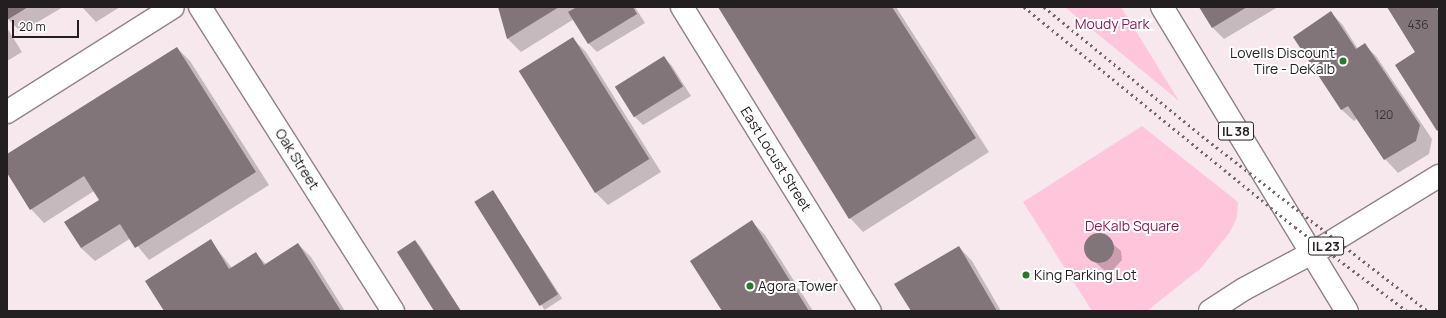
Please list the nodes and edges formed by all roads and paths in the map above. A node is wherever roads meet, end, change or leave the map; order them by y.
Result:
1 (173, 7) edge
2 (200, 7) edge
3 (682, 7) edge
4 (1162, 7) edge
5 (7, 112) edge
6 (1439, 176) edge
7 (1312, 254) junction
8 (393, 311) edge
9 (870, 311) edge
10 (1210, 311) edge
11 (1347, 311) edge

1 - 5 street
2 - 8 street, Oak Street
3 - 9 street, East Locust Street
4 - 7 street, IL 38
6 - 7 street, IL 23
7 - 10 street, IL 23
7 - 11 street, IL 38

